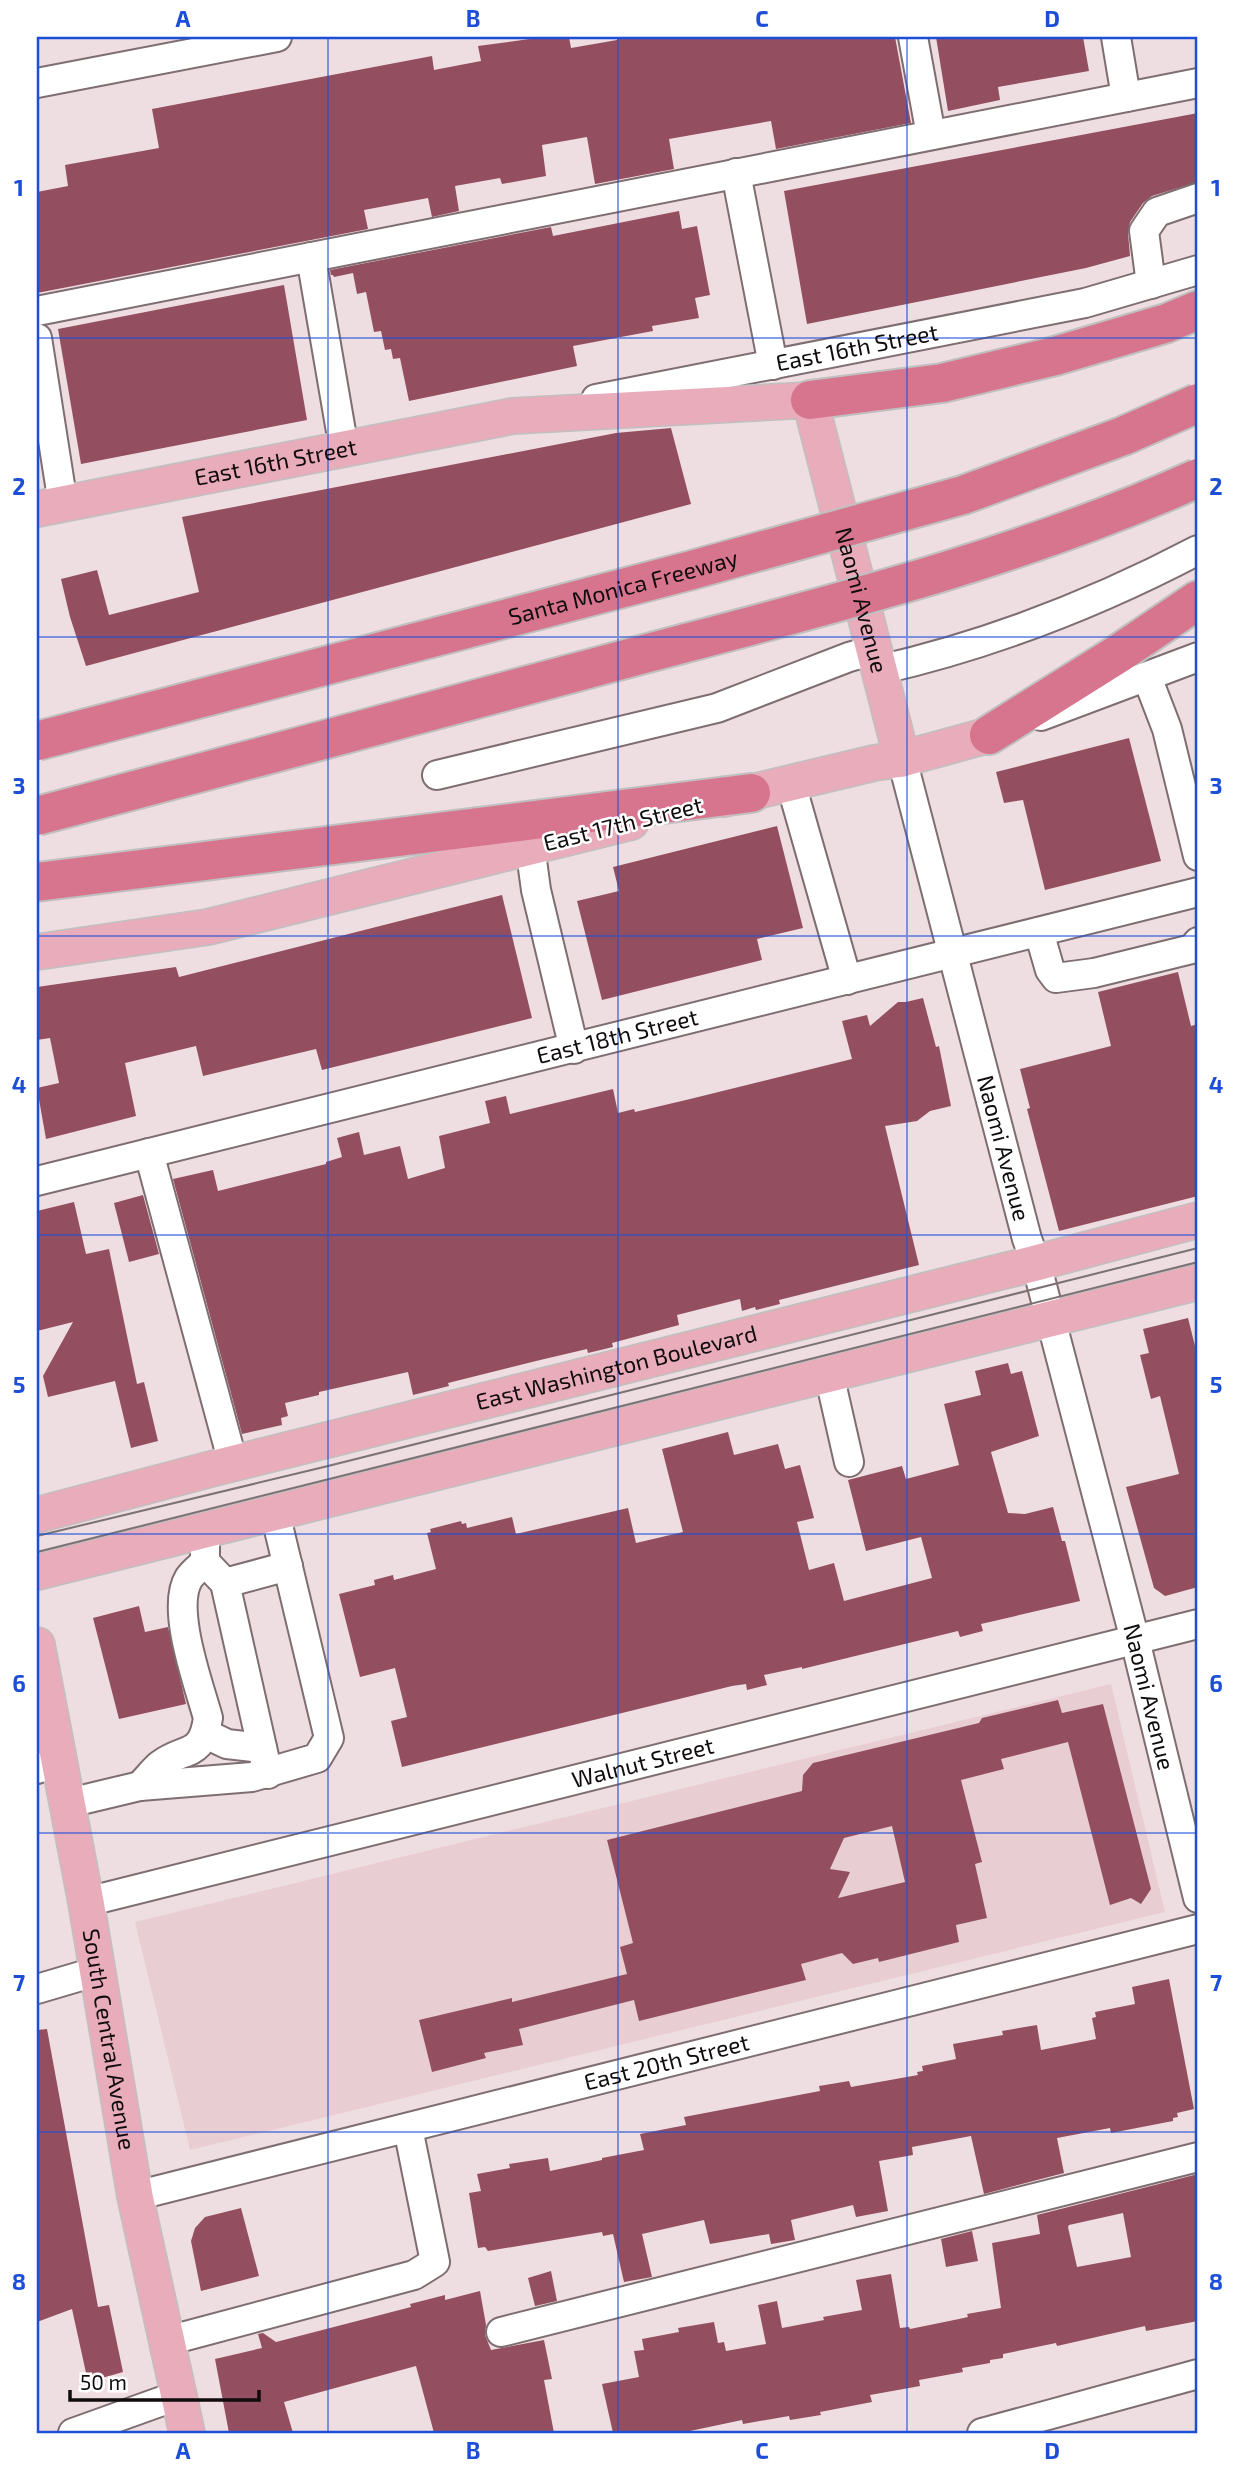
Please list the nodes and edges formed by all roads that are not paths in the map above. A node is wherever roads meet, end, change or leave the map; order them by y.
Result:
1 (277, 37) edge
2 (913, 37) edge
3 (1116, 37) edge
4 (37, 83) edge
5 (1198, 83) edge
6 (1126, 97) junction
7 (932, 135) junction
8 (736, 173) junction
9 (1198, 198) edge
10 (311, 257) junction
11 (1198, 270) edge
12 (1151, 284) junction
13 (37, 311) edge
14 (1182, 316) edge
15 (37, 338) edge
16 (772, 365) junction
17 (40, 378) edge
18 (810, 400) junction
19 (1198, 403) edge
20 (513, 416) junction
21 (344, 449) junction
22 (1198, 478) edge
23 (50, 507) edge
24 (1198, 551) edge
25 (1198, 600) edge
26 (1198, 657) edge
27 (876, 660) junction
28 (1147, 677) junction
29 (989, 735) junction
30 (37, 741) edge
31 (902, 759) junction
32 (437, 775) dead end
33 (791, 784) junction
34 (751, 793) junction
35 (37, 816) edge
36 (530, 846) junction
37 (1198, 856) edge
38 (37, 882) edge
39 (1198, 894) edge
40 (1040, 932) junction
41 (1195, 945) edge
42 (37, 952) edge
43 (952, 954) junction
44 (847, 980) junction
45 (574, 1049) junction
46 (149, 1153) junction
47 (37, 1181) edge
48 (1198, 1220) edge
49 (1035, 1263) junction
50 (1198, 1282) edge
51 (1049, 1318) junction
52 (828, 1374) junction
53 (849, 1462) dead end
54 (233, 1463) junction
55 (275, 1513) junction
56 (37, 1515) edge
57 (205, 1546) junction
58 (288, 1566) junction
59 (37, 1573) edge
60 (225, 1583) junction
61 (1198, 1624) edge
62 (1135, 1640) junction
63 (37, 1645) edge
64 (206, 1734) junction
65 (49, 1765) edge
66 (261, 1766) junction
67 (140, 1786) junction
68 (69, 1803) junction
69 (1198, 1898) edge
70 (86, 1902) junction
71 (1198, 1929) edge
72 (98, 1971) junction
73 (37, 1989) edge
74 (408, 2128) junction
75 (1198, 2157) edge
76 (135, 2196) junction
77 (501, 2332) dead end
78 (167, 2342) junction
79 (1198, 2374) edge
80 (179, 2395) junction
81 (73, 2433) edge
82 (187, 2433) edge
83 (982, 2433) edge

1 - 4 street
2 - 7 street
3 - 6 street
5 - 6 street
6 - 7 street
7 - 8 street
8 - 10 street
8 - 16 street
9 - 12 street
10 - 13 street
10 - 21 street
11 - 12 street, East 16th Street
12 - 16 street, East 16th Street
14 - 18 highway
15 - 17 street
16 - 20 street, East 16th Street
17 - 23 street
18 - 20 main road, East 16th Street
18 - 27 main road, Naomi Avenue
19 - 30 highway, Santa Monica Freeway, bridge
20 - 21 main road, East 16th Street
21 - 23 main road, East 16th Street
22 - 35 highway, bridge
24 - 27 street
25 - 29 highway
26 - 28 street, East 17th Street
27 - 31 main road, Naomi Avenue
27 - 32 street
28 - 29 street, East 17th Street
28 - 37 street
29 - 31 main road, East 17th Street
31 - 33 main road, East 17th Street
31 - 43 street, Naomi Avenue
33 - 34 main road, East 17th Street
33 - 44 street
34 - 36 main road, East 17th Street
34 - 38 highway
36 - 42 main road, East 17th Street
36 - 45 street
39 - 40 street, East 18th Street
40 - 41 street
40 - 43 street, East 18th Street
43 - 44 street, East 18th Street
43 - 49 street, Naomi Avenue
44 - 45 street, East 18th Street
45 - 46 street, East 18th Street
46 - 47 street, East 18th Street
46 - 54 street
48 - 49 main road, East Washington Boulevard
49 - 51 street, Naomi Avenue
49 - 54 main road, East Washington Boulevard
50 - 51 main road
51 - 52 main road
51 - 62 street, Naomi Avenue
52 - 53 street
52 - 55 main road
54 - 56 main road, East Washington Boulevard
55 - 57 main road
55 - 58 street
57 - 59 main road
57 - 60 street
57 - 64 street
58 - 60 street
58 - 66 street
60 - 66 street
61 - 62 street, Walnut Street
62 - 69 street, Naomi Avenue
62 - 70 street, Walnut Street
63 - 65 main road, South Central Avenue
64 - 66 street
64 - 67 street
65 - 68 main road, South Central Avenue
66 - 67 street
67 - 68 street
68 - 70 main road, South Central Avenue
70 - 72 main road, South Central Avenue
71 - 74 street, East 20th Street
72 - 73 street
72 - 76 main road, South Central Avenue
74 - 76 street, East 20th Street
74 - 78 street
75 - 77 street
76 - 78 main road, South Central Avenue
78 - 80 main road, South Central Avenue
79 - 83 street
80 - 81 street
80 - 82 main road, South Central Avenue

